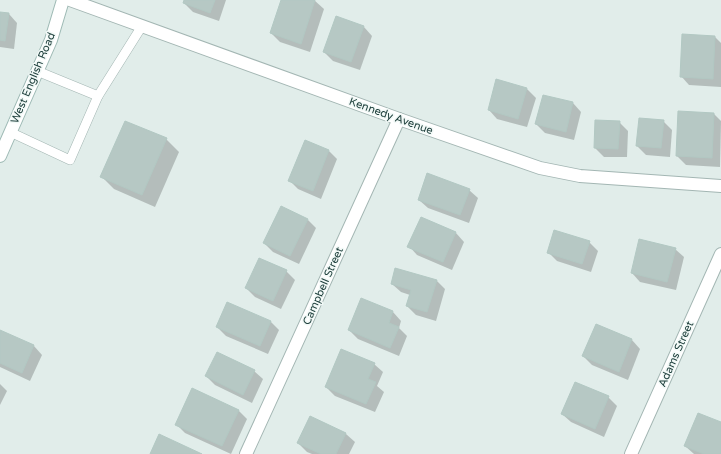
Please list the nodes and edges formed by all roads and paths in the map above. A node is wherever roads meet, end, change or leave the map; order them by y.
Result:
1 (63, 0) edge
2 (70, 0) edge
3 (142, 26) junction
4 (37, 71) junction
5 (98, 96) junction
6 (399, 119) junction
7 (10, 132) junction
8 (0, 156) edge
9 (721, 186) edge
10 (721, 254) edge
11 (246, 454) edge
12 (631, 454) edge

1 - 4 street, West English Road
2 - 3 street, Kennedy Avenue
3 - 5 lane
3 - 6 street, Kennedy Avenue
4 - 5 lane
4 - 7 street, West English Road
5 - 7 lane
6 - 9 street, Kennedy Avenue
6 - 11 street, Campbell Street
7 - 8 street, West English Road
10 - 12 street, Adams Street

